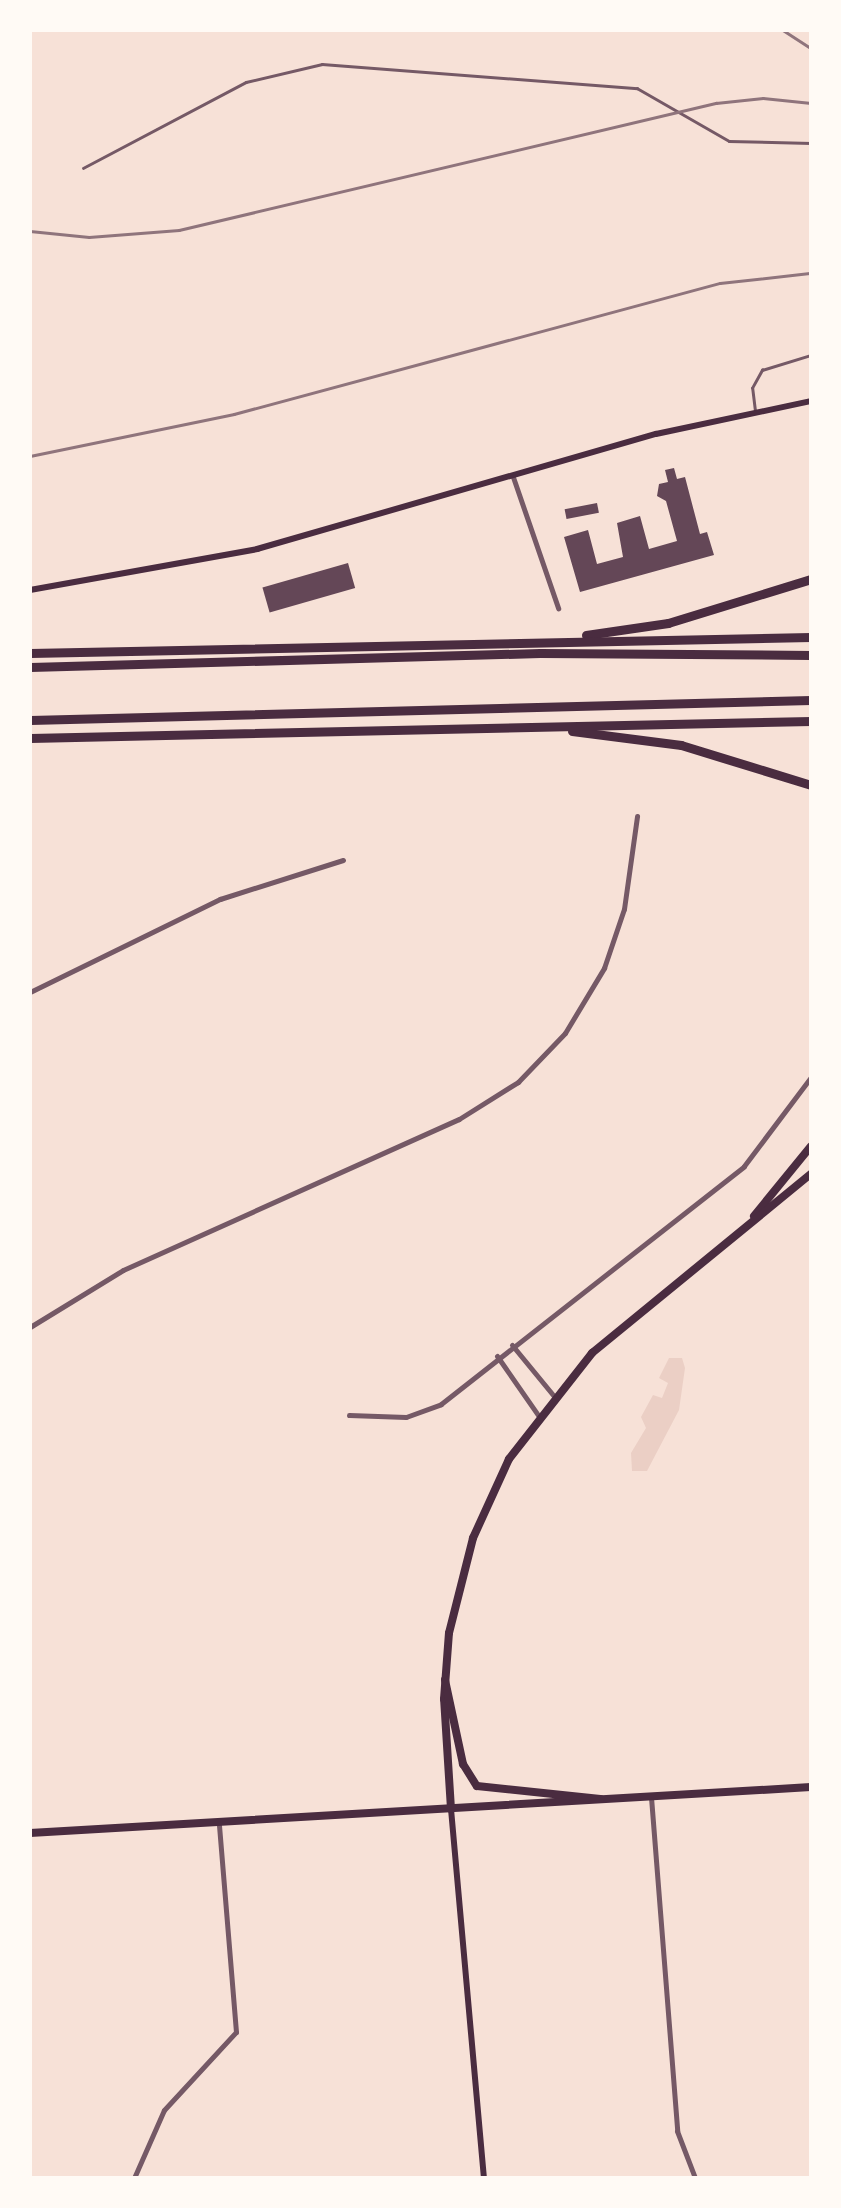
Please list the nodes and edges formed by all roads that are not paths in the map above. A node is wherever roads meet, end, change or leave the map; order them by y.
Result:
1 (811, 143) edge
2 (84, 168) dead end
3 (811, 355) edge
4 (811, 401) edge
5 (755, 413) junction
6 (513, 477) junction
7 (811, 579) edge
8 (30, 590) edge
9 (558, 608) dead end
10 (811, 637) edge
11 (544, 640) junction
12 (30, 653) edge
13 (811, 656) edge
14 (30, 667) edge
15 (811, 700) edge
16 (30, 720) edge
17 (811, 721) edge
18 (529, 726) junction
19 (30, 738) edge
20 (811, 785) edge
21 (637, 816) dead end
22 (343, 860) dead end
23 (30, 992) edge
24 (811, 1077) edge
25 (811, 1146) edge
26 (811, 1174) edge
27 (742, 1231) junction
28 (30, 1327) edge
29 (512, 1344) junction
30 (497, 1356) junction
31 (554, 1395) junction
32 (349, 1415) dead end
33 (538, 1415) junction
34 (445, 1680) junction
35 (811, 1787) edge
36 (651, 1797) junction
37 (600, 1799) junction
38 (451, 1809) junction
39 (219, 1823) junction
40 (30, 1833) edge
41 (134, 2178) edge
42 (484, 2178) edge
43 (695, 2178) edge

1 - 2 lane
3 - 5 lane
4 - 5 main road
5 - 6 main road
6 - 8 main road
6 - 9 street
7 - 11 highway
10 - 11 highway
11 - 12 highway
13 - 14 highway
15 - 16 highway
17 - 18 highway
18 - 19 highway
18 - 20 highway
21 - 28 street
22 - 23 street
24 - 29 street
25 - 27 main road
26 - 27 main road
27 - 31 main road
29 - 30 street
29 - 31 street
30 - 32 street
30 - 33 street
31 - 33 main road
33 - 34 main road
34 - 37 main road
34 - 38 main road
35 - 36 main road
36 - 37 main road
36 - 43 street
37 - 38 main road
38 - 39 main road
38 - 42 main road
39 - 40 main road
39 - 41 street

